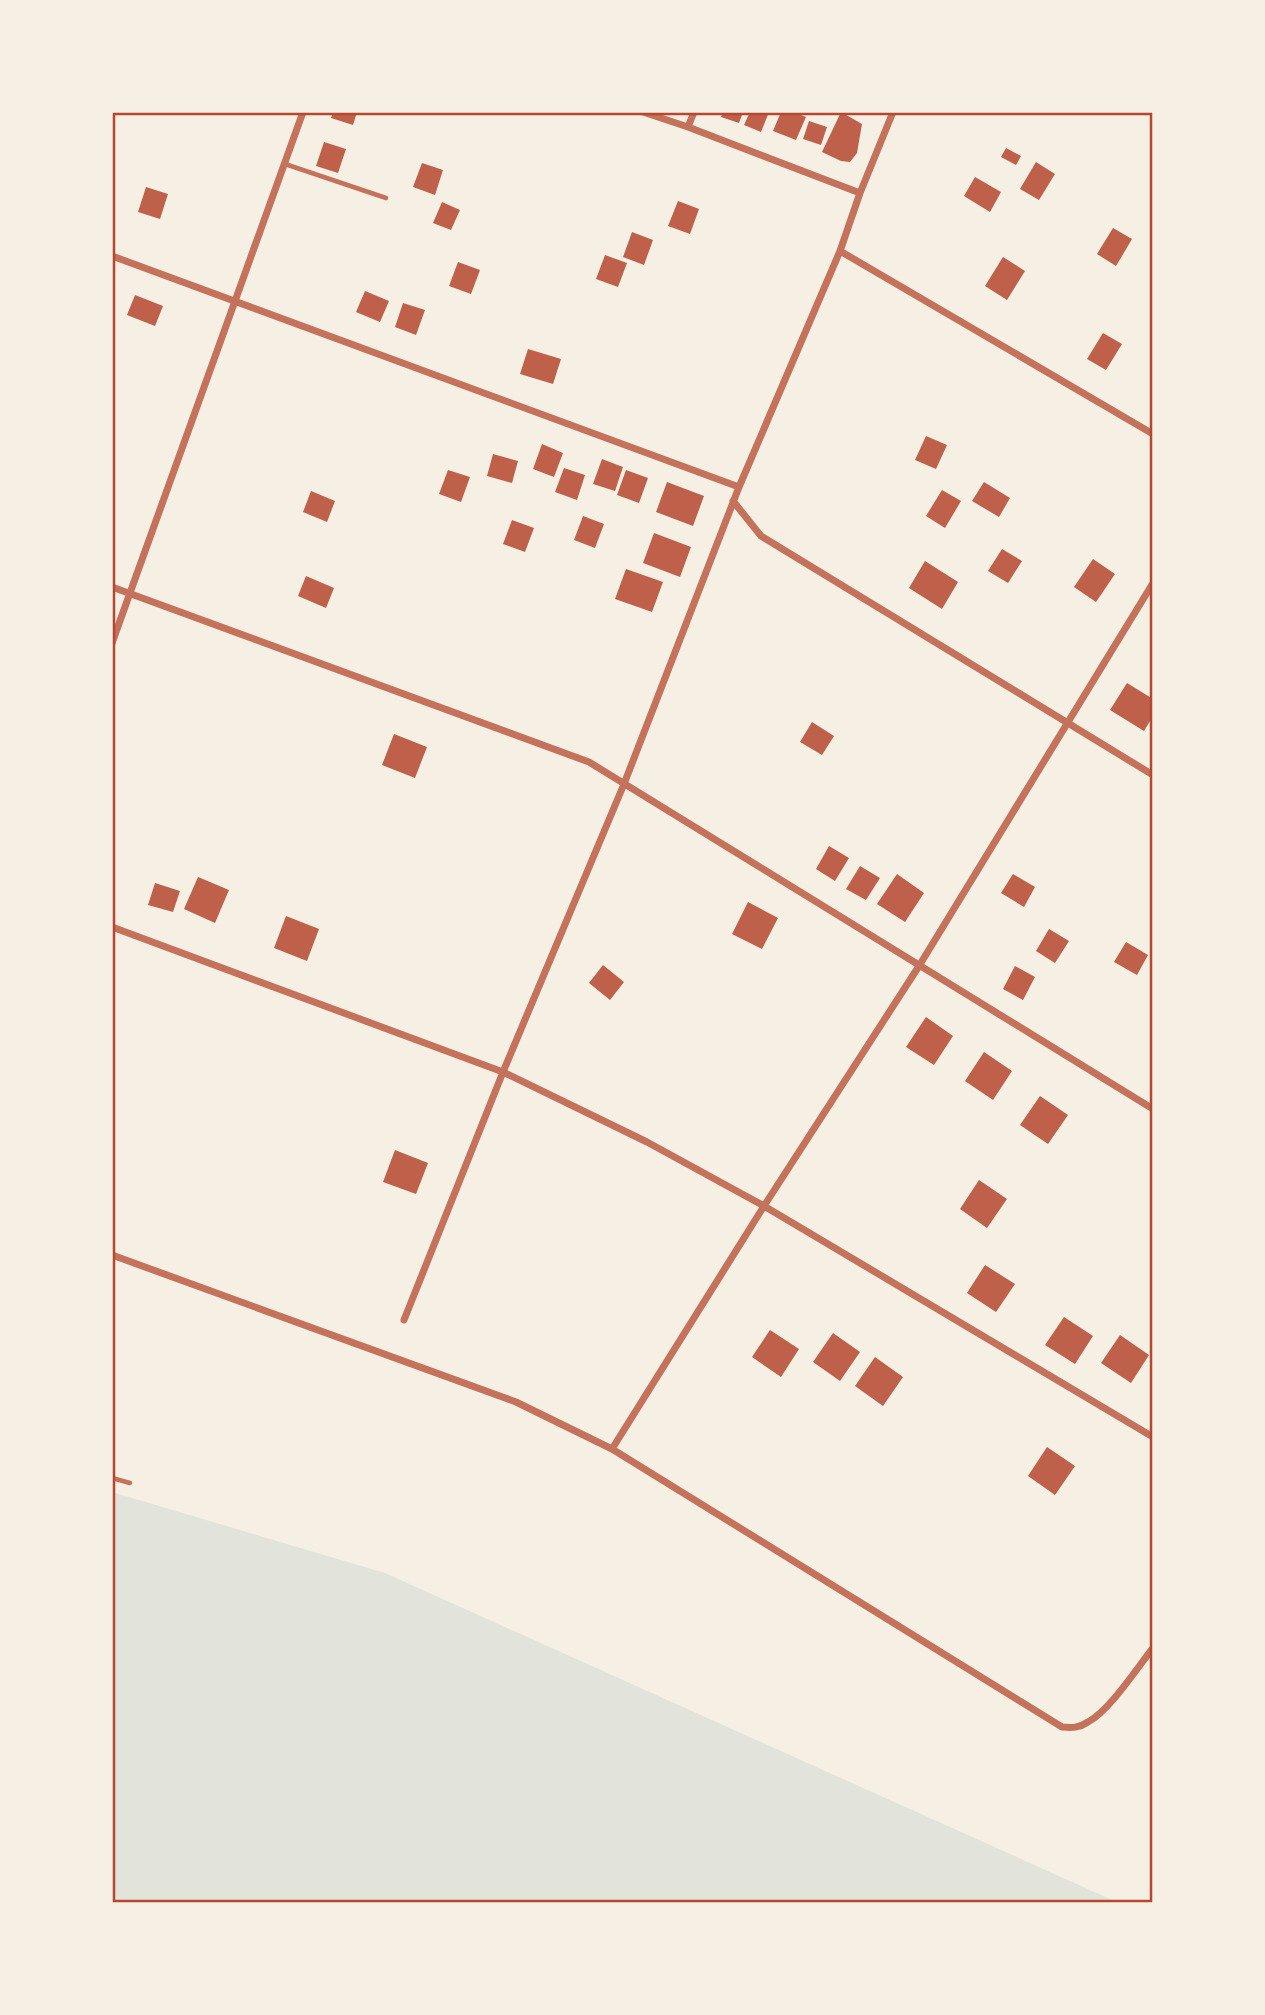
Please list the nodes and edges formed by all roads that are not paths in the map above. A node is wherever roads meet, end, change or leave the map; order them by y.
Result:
1 (303, 112) edge
2 (643, 112) edge
3 (694, 112) edge
4 (893, 112) edge
5 (688, 127) junction
6 (284, 164) junction
7 (860, 193) junction
8 (386, 198) dead end
9 (840, 251) junction
10 (112, 256) edge
11 (234, 300) junction
12 (1153, 434) edge
13 (739, 486) junction
14 (733, 501) junction
15 (1153, 583) edge
16 (112, 587) edge
17 (130, 594) junction
18 (112, 643) edge
19 (1068, 724) junction
20 (1153, 775) edge
21 (624, 784) junction
22 (112, 927) edge
23 (919, 967) junction
24 (503, 1072) junction
25 (1153, 1109) edge
26 (764, 1206) junction
27 (112, 1255) edge
28 (404, 1320) dead end
29 (1153, 1437) edge
30 (612, 1450) junction
31 (112, 1478) edge
32 (130, 1483) dead end
33 (1153, 1648) edge

1 - 6 street
2 - 5 street
3 - 5 street
4 - 7 street
5 - 7 street
6 - 8 lane
6 - 11 street
7 - 9 street
9 - 12 street
9 - 13 street
10 - 11 street
11 - 13 street
11 - 17 street
13 - 14 street
14 - 19 street
14 - 21 street
15 - 19 street
16 - 17 street
17 - 18 street
17 - 21 street
19 - 20 street
19 - 23 street
21 - 23 street
21 - 24 street
22 - 24 street
23 - 25 street
23 - 26 street
24 - 26 street
24 - 28 street
26 - 29 street
26 - 30 street
27 - 30 street
30 - 33 street
31 - 32 lane

